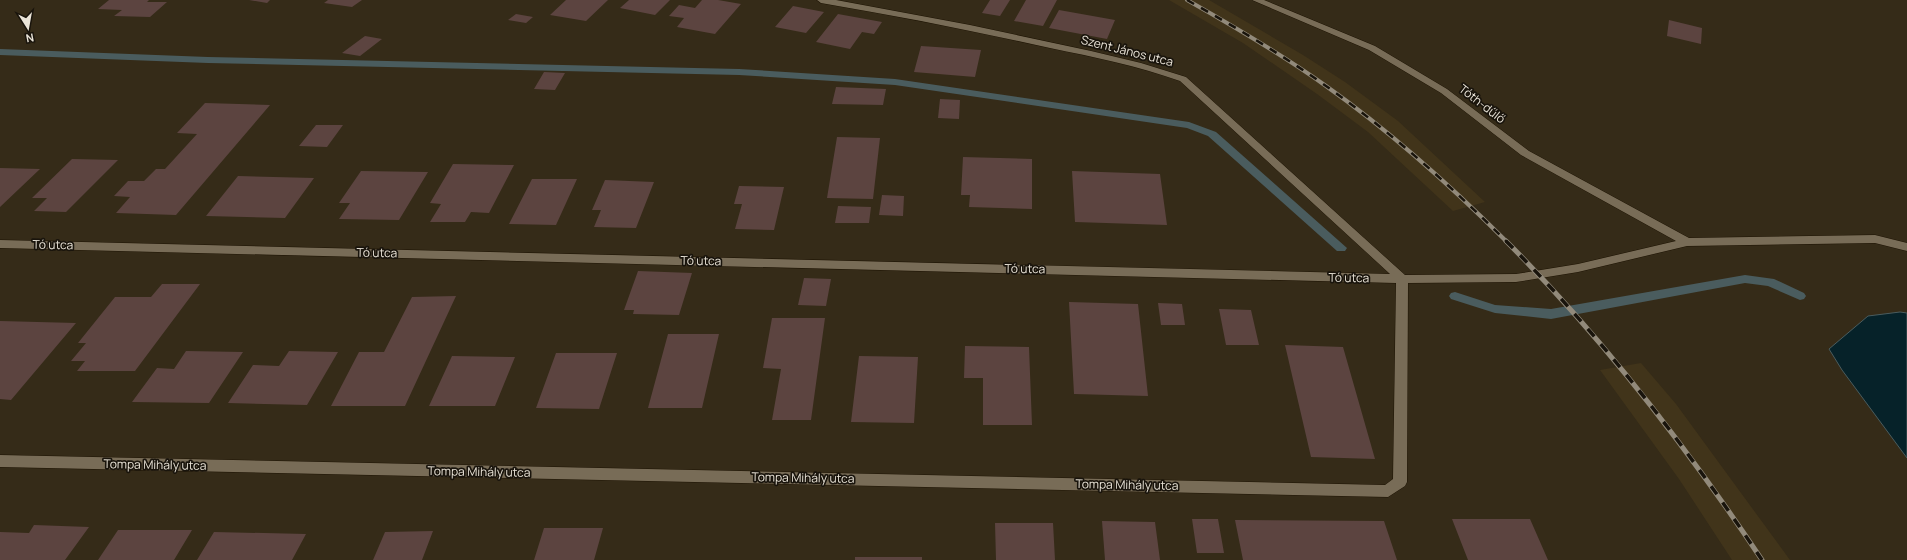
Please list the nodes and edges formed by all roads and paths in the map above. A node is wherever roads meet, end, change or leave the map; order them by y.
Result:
1 (821, 0) edge
2 (1256, 0) edge
3 (1686, 242) junction
4 (0, 244) edge
5 (1907, 247) edge
6 (1402, 279) junction
7 (3, 462) edge

1 - 6 street, Szent János utca
2 - 3 street, Tóth-dűlő
3 - 5 street, Tó utca
3 - 6 street, Tó utca
4 - 6 street, Tó utca
6 - 7 street, Tompa Mihály utca

